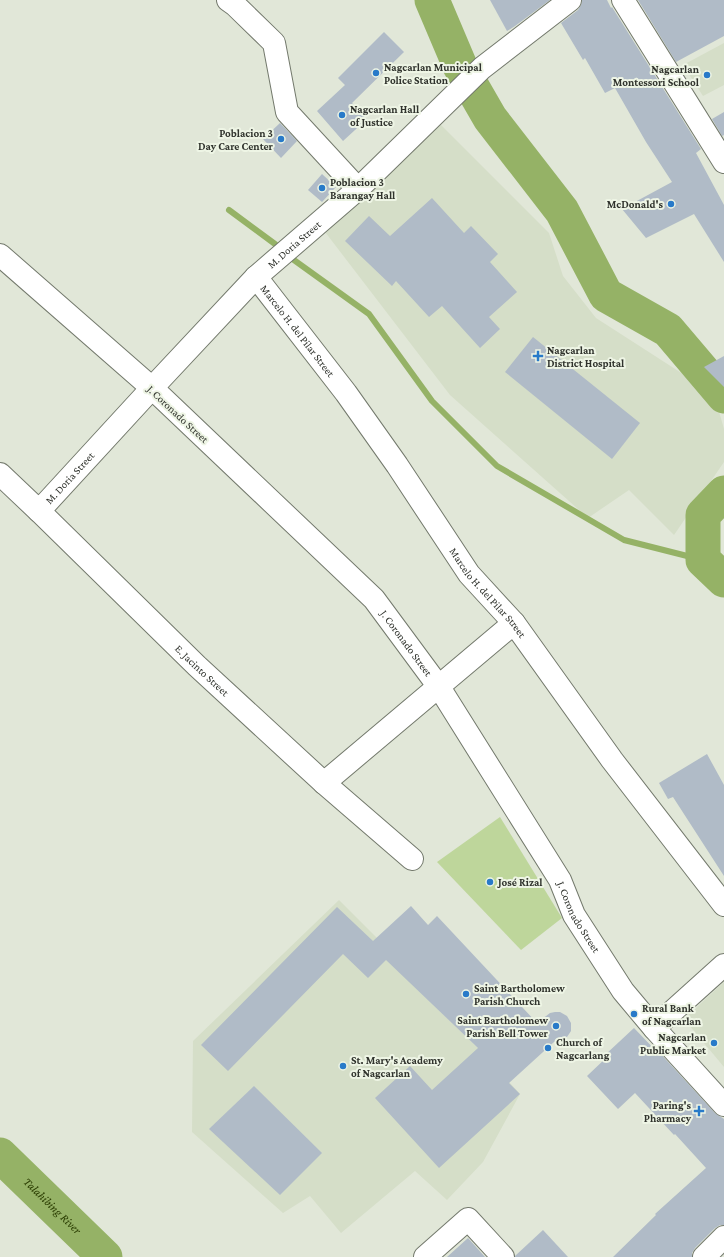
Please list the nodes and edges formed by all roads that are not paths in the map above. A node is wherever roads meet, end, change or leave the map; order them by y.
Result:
1 (228, 0) edge
2 (570, 0) edge
3 (623, 0) edge
4 (724, 162) edge
5 (358, 189) junction
6 (0, 255) edge
7 (256, 277) junction
8 (152, 388) junction
9 (0, 474) edge
10 (39, 511) junction
11 (514, 623) junction
12 (439, 687) junction
13 (324, 783) junction
14 (412, 860) dead end
15 (724, 905) edge
16 (724, 965) edge
17 (654, 1028) junction
18 (724, 1105) edge
19 (724, 1237) edge
20 (425, 1257) edge
21 (504, 1257) edge
22 (704, 1257) edge

1 - 5 street
2 - 5 street, M. Doria Street
3 - 4 street
5 - 7 street, M. Doria Street
6 - 8 street, J. Coronado Street
7 - 8 street, M. Doria Street
7 - 11 street, Marcelo H. del Pilar Street
8 - 10 street, M. Doria Street
8 - 12 street, J. Coronado Street
9 - 10 street, E. Jacinto Street
10 - 13 street, E. Jacinto Street
11 - 12 street
11 - 15 street, Marcelo H. del Pilar Street
12 - 13 street
12 - 17 street, J. Coronado Street
13 - 14 street, E. Jacinto Street
16 - 17 street
17 - 18 street, J. Coronado Street
19 - 22 street
20 - 21 street

